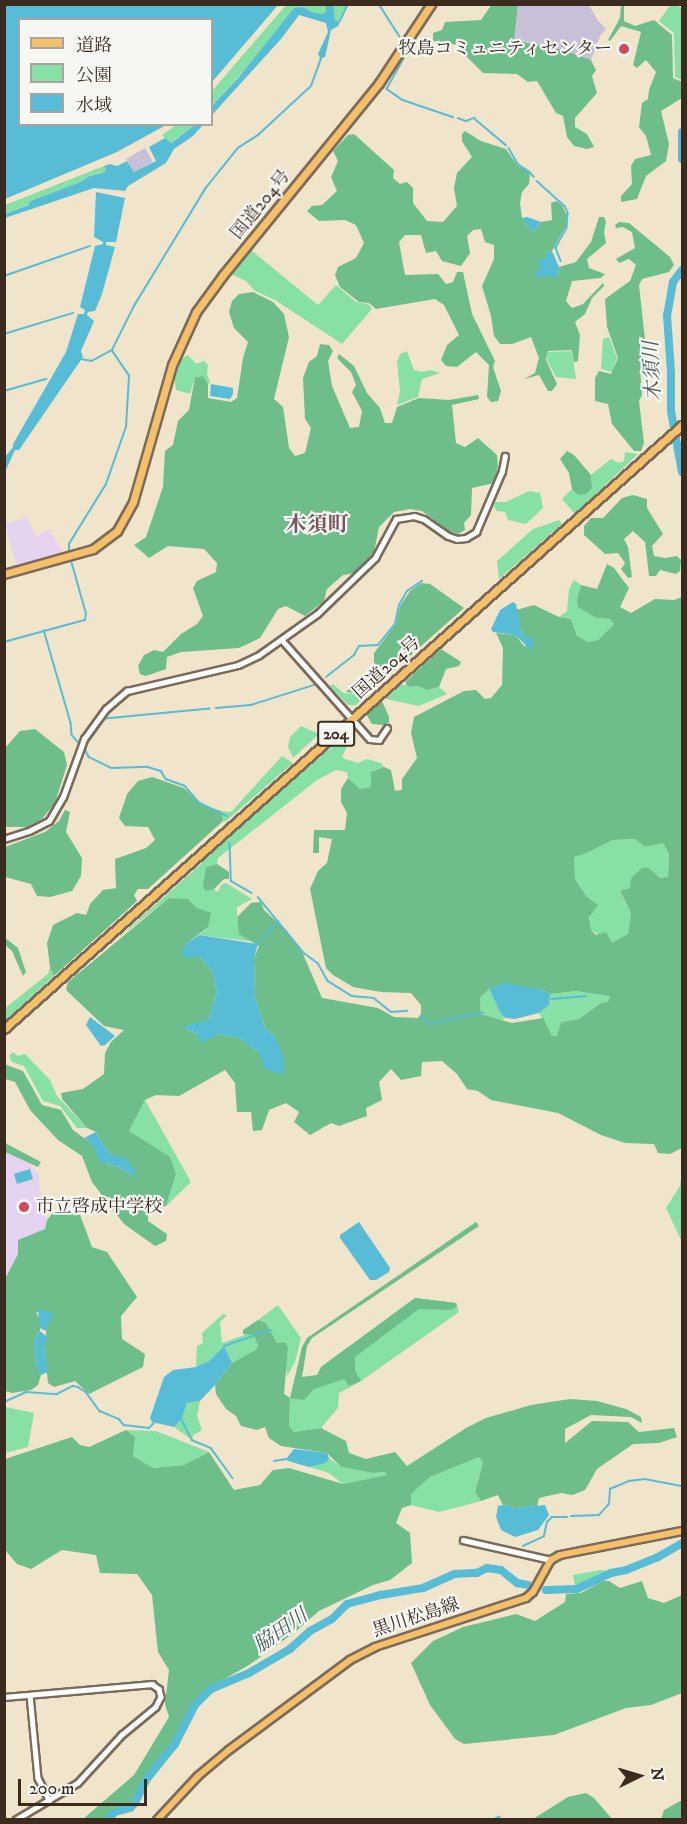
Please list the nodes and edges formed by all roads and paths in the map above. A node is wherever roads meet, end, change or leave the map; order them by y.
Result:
1 (431, 4) edge
2 (682, 425) edge
3 (505, 456) dead end
4 (4, 574) edge
5 (282, 640) junction
6 (353, 719) junction
7 (387, 728) dead end
8 (4, 838) edge
9 (4, 1029) edge
10 (682, 1532) edge
11 (464, 1540) dead end
12 (551, 1560) junction
13 (30, 1695) junction
14 (4, 1697) edge
15 (49, 1800) junction
16 (16, 1820) edge
17 (157, 1820) edge

1 - 4 highway, 国道204号
2 - 6 highway, 国道204号 / 204
3 - 5 street
5 - 6 street
5 - 8 street
6 - 7 street
6 - 9 highway, 国道204号 / 204
10 - 12 main road
11 - 12 street
12 - 17 main road, 黒川松島線
13 - 14 street
13 - 15 street
13 - 15 street
15 - 16 street

